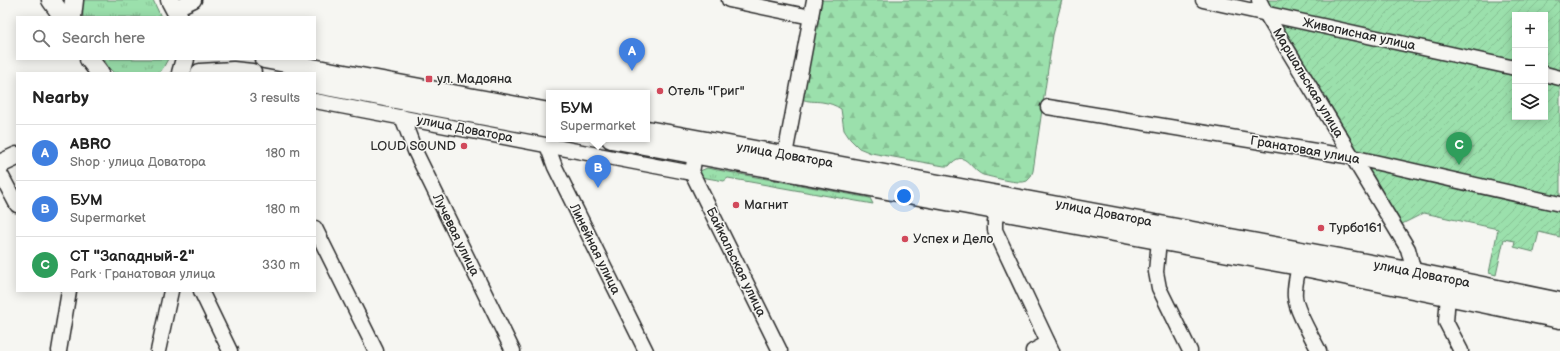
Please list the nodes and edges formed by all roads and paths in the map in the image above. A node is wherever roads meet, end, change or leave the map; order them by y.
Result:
1 (51, 0) edge
2 (74, 0) edge
3 (194, 0) edge
4 (729, 0) edge
5 (814, 0) edge
6 (1204, 0) edge
7 (1259, 0) edge
8 (175, 9) edge
9 (1266, 14) junction
10 (62, 16) edge
11 (72, 16) edge
12 (811, 17) junction
13 (185, 60) edge
14 (269, 60) edge
15 (1512, 67) edge
16 (181, 72) edge
17 (217, 72) edge
18 (243, 72) edge
19 (1548, 75) edge
20 (1560, 78) edge
21 (316, 84) edge
22 (316, 101) edge
23 (1048, 107) dead end
24 (546, 111) edge
25 (402, 117) junction
26 (546, 127) edge
27 (650, 131) edge
28 (628, 142) edge
29 (547, 145) junction
30 (695, 154) junction
31 (785, 155) junction
32 (16, 156) edge
33 (1352, 157) junction
34 (0, 164) edge
35 (0, 173) edge
36 (692, 173) junction
37 (16, 203) edge
38 (1560, 204) edge
39 (997, 209) junction
40 (316, 230) edge
41 (1159, 240) junction
42 (1299, 266) junction
43 (1414, 272) junction
44 (171, 292) edge
45 (201, 292) edge
46 (66, 294) edge
47 (1448, 295) junction
48 (1560, 302) edge
49 (1560, 319) edge
50 (1050, 347) edge
51 (59, 351) edge
52 (158, 351) edge
53 (230, 351) edge
54 (376, 351) edge
55 (513, 351) edge
56 (646, 351) edge
57 (780, 351) edge
58 (1033, 351) edge
59 (1190, 351) edge
60 (1319, 351) edge
61 (1461, 351) edge

1 - 10 main road
2 - 11 main road
3 - 8 street
4 - 12 street
5 - 12 street
6 - 9 street, Живописная улица
7 - 9 street, Маршальская улица
9 - 15 street, Живописная улица
9 - 33 street, Маршальская улица
12 - 31 street
13 - 16 main road
14 - 24 main road
17 - 18 main road
19 - 20 street
21 - 26 main road, улица Доватора
22 - 25 street, улица Доватора
23 - 33 street, Гранатовая улица
25 - 29 street, улица Доватора
25 - 55 street, Лучевая улица
27 - 31 main road, улица Доватора
28 - 30 main road, улица Доватора
29 - 36 street, улица Доватора
29 - 56 street, Линейная улица
30 - 36 street
30 - 39 main road, улица Доватора
31 - 43 main road, улица Доватора
32 - 34 main road
33 - 38 street, Гранатовая улица
33 - 43 street, Маршальская улица
35 - 37 street
36 - 57 street, Байкальская улица
39 - 41 main road, улица Доватора
39 - 50 street
40 - 54 street
41 - 42 main road, улица Доватора
41 - 59 street
42 - 47 main road, улица Доватора
42 - 60 street
43 - 48 main road, улица Доватора
44 - 52 street
45 - 53 street
46 - 51 street
47 - 49 main road, улица Доватора
47 - 61 street
50 - 58 street

